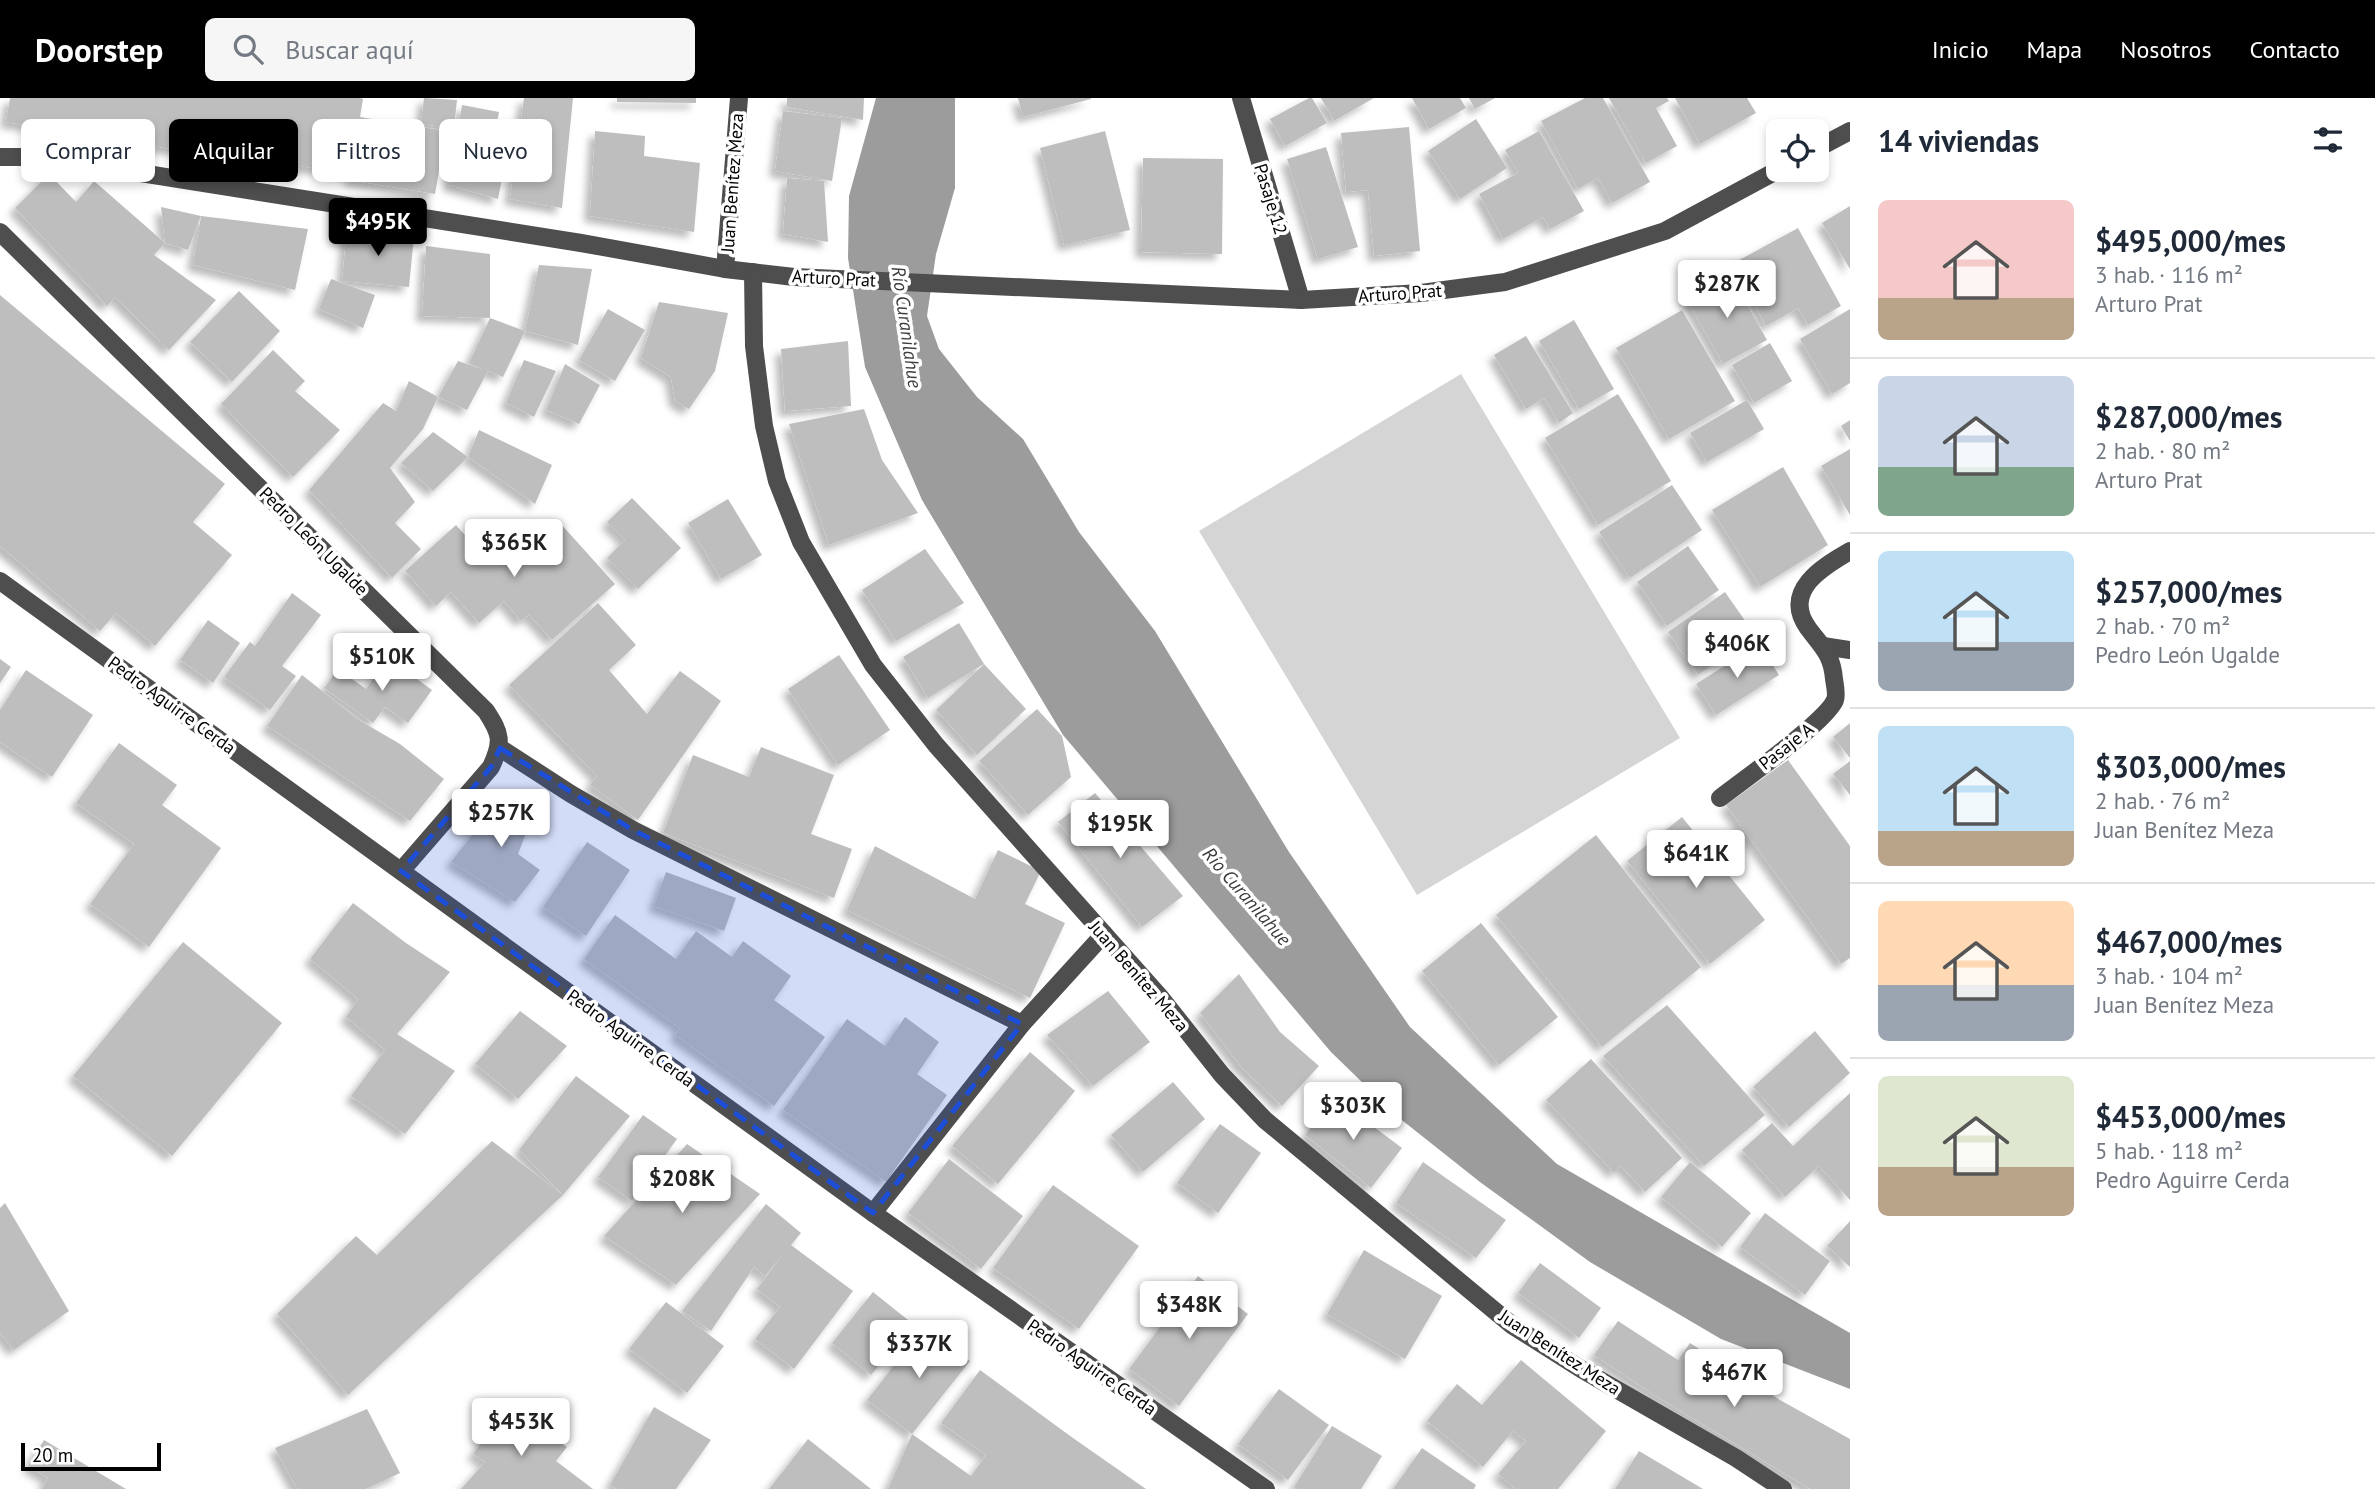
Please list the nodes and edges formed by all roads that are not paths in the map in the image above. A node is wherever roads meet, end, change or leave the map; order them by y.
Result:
1 (738, 98) edge
2 (1241, 98) edge
3 (1850, 131) edge
4 (1829, 142) edge
5 (0, 157) edge
6 (1766, 176) edge
7 (0, 232) edge
8 (725, 269) junction
9 (753, 272) junction
10 (1301, 300) junction
11 (1850, 551) edge
12 (0, 581) edge
13 (1823, 646) junction
14 (1850, 650) edge
15 (500, 748) junction
16 (1720, 798) dead end
17 (401, 871) junction
18 (1104, 934) junction
19 (1023, 1024) junction
20 (873, 1213) junction
21 (1266, 1489) edge
22 (1783, 1489) edge

1 - 8 street, Juan Benítez Meza
2 - 10 street, Pasaje 12
3 - 4 street
5 - 8 street, Arturo Prat
6 - 10 street, Arturo Prat
7 - 15 street, Pedro León Ugalde
8 - 9 street, Arturo Prat
9 - 10 street, Arturo Prat
9 - 18 street, Juan Benítez Meza
11 - 13 street, Pasaje A
12 - 17 street, Pedro Aguirre Cerda
13 - 14 street
13 - 16 street, Pasaje A
15 - 17 street
15 - 19 street
17 - 20 street, Pedro Aguirre Cerda
18 - 19 street
18 - 22 street, Juan Benítez Meza
19 - 20 street
20 - 21 street, Pedro Aguirre Cerda

